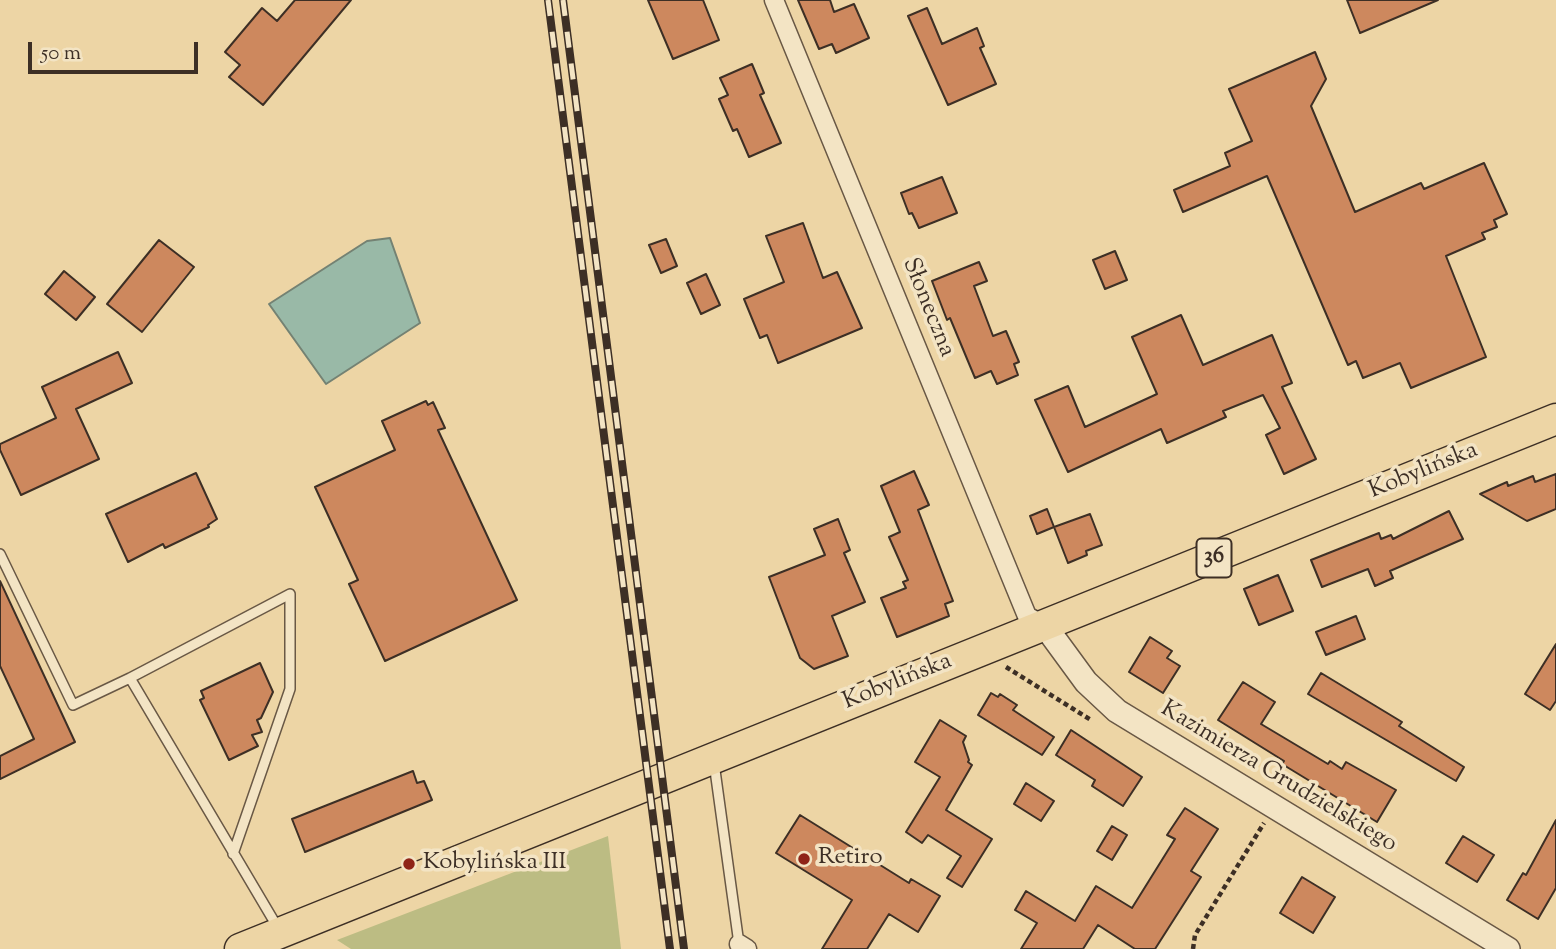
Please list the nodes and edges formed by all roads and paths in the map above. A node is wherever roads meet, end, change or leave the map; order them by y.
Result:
1 (774, 0) edge
2 (1556, 419) edge
3 (0, 554) edge
4 (1045, 626) junction
5 (130, 678) junction
6 (713, 758) junction
7 (1265, 822) dead end
8 (233, 854) junction
9 (280, 933) junction
10 (743, 946) edge
11 (240, 949) edge
12 (1194, 949) edge
13 (1508, 949) edge

1 - 4 street, Słoneczna
2 - 4 main road, Kobylińska / 36
3 - 5 lane
4 - 6 main road, Kobylińska / 36
4 - 13 street, Kazimierza Grudzielskiego
5 - 8 lane
5 - 8 lane
6 - 9 main road, Kobylińska / 36
6 - 10 lane
7 - 12 path
8 - 9 lane
9 - 11 main road, Kobylińska / 36

